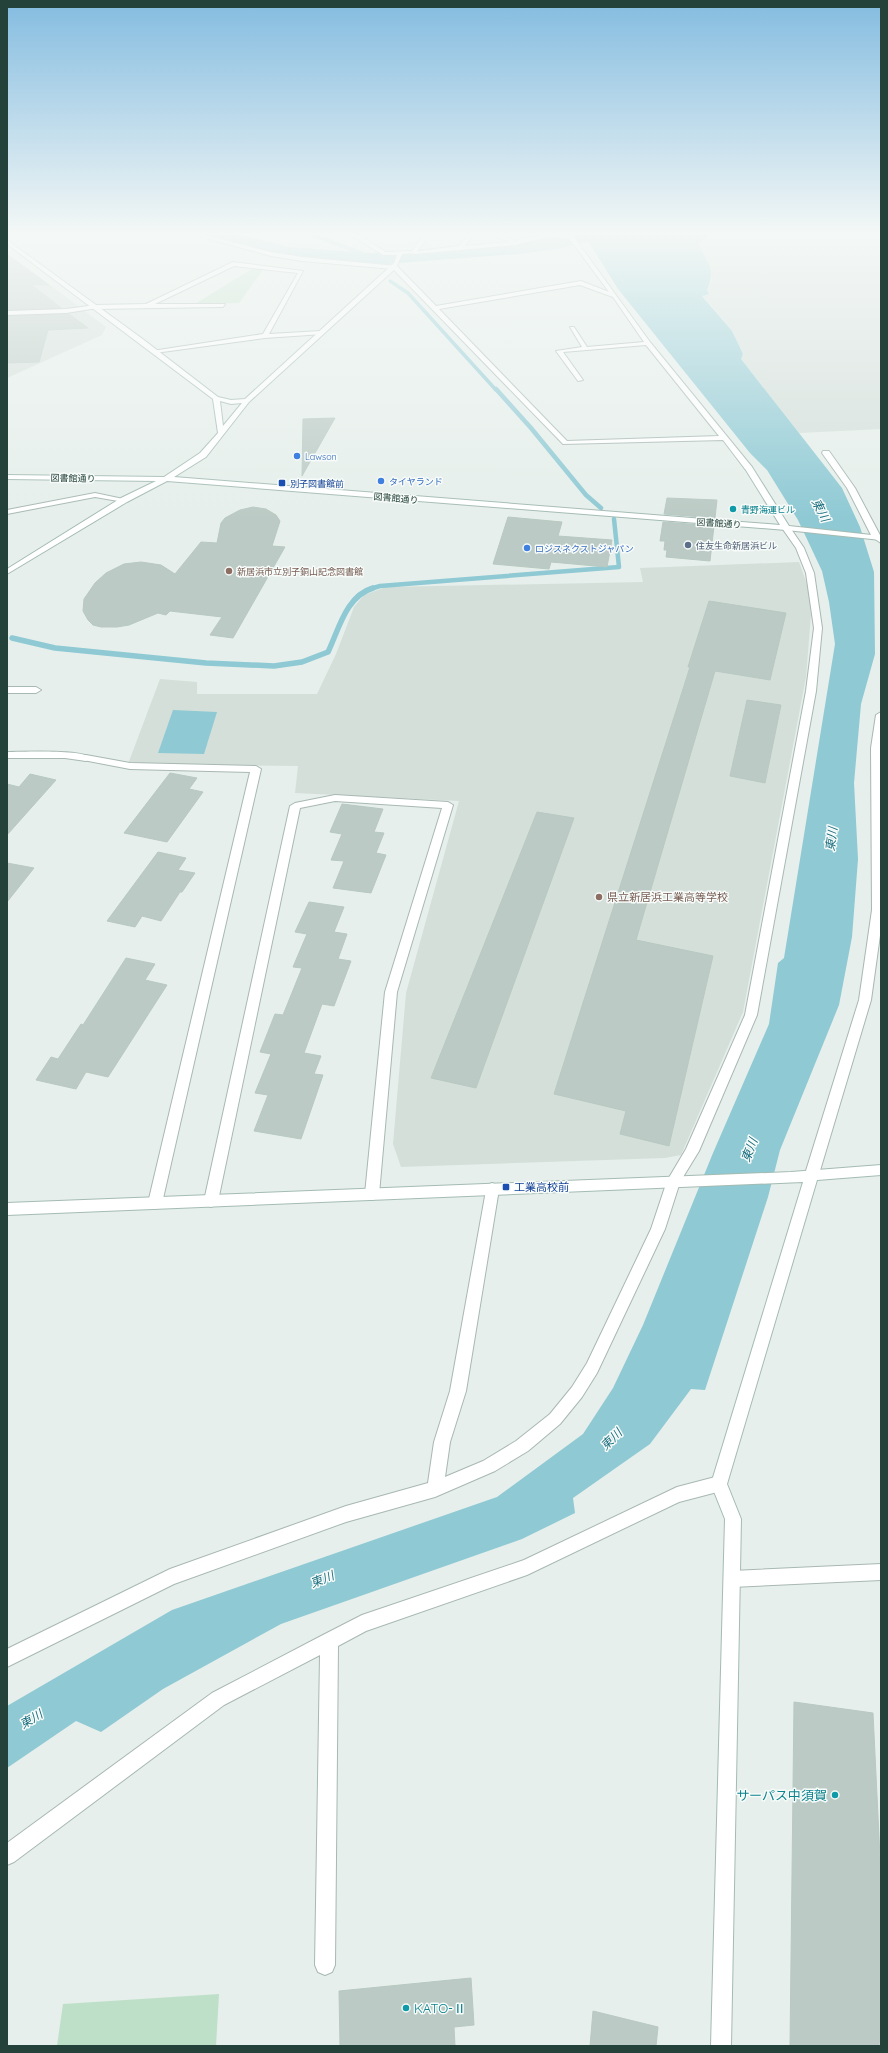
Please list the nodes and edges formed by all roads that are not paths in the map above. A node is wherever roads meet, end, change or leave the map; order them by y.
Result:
1 (123, 328) edge
2 (270, 328) edge
3 (327, 328) edge
4 (453, 328) edge
5 (572, 328) dead end
6 (637, 328) edge
7 (321, 333) junction
8 (265, 336) junction
9 (648, 343) junction
10 (586, 349) junction
11 (154, 351) junction
12 (580, 380) dead end
13 (216, 398) junction
14 (247, 401) junction
15 (221, 433) junction
16 (725, 438) junction
17 (826, 453) dead end
18 (7, 477) edge
19 (166, 479) junction
20 (124, 500) junction
21 (7, 512) edge
22 (786, 528) junction
23 (879, 538) edge
24 (7, 572) edge
25 (7, 690) edge
26 (36, 690) dead end
27 (881, 714) edge
28 (7, 754) edge
29 (881, 1170) edge
30 (812, 1174) junction
31 (674, 1181) junction
32 (492, 1189) junction
33 (372, 1194) junction
34 (211, 1201) junction
35 (156, 1203) junction
36 (7, 1209) edge
37 (719, 1484) junction
38 (434, 1489) junction
39 (881, 1572) edge
40 (732, 1578) junction
41 (329, 1641) junction
42 (7, 1658) edge
43 (7, 1855) edge
44 (325, 1966) dead end
45 (721, 2046) edge

1 - 11 street
2 - 8 street
3 - 7 street
4 - 16 street
5 - 10 street
6 - 9 street
7 - 8 street
7 - 14 street
8 - 11 street
9 - 10 street
9 - 16 street
10 - 12 street
11 - 13 street
13 - 14 street
13 - 15 street
14 - 15 street
15 - 19 street
16 - 22 street
17 - 23 street
18 - 19 street, 図書館通り
19 - 20 street
19 - 22 street, 図書館通り
20 - 21 street
20 - 24 street
22 - 23 street, 図書館通り
22 - 31 street
25 - 26 street
27 - 30 street
28 - 35 street
29 - 30 street
30 - 31 street
30 - 37 street
31 - 32 street
31 - 38 street
32 - 33 street
32 - 38 street
33 - 34 street
33 - 34 street
34 - 35 street
35 - 36 street
37 - 40 street
37 - 41 street
38 - 42 street
39 - 40 street
40 - 45 street
41 - 43 street
41 - 44 street

